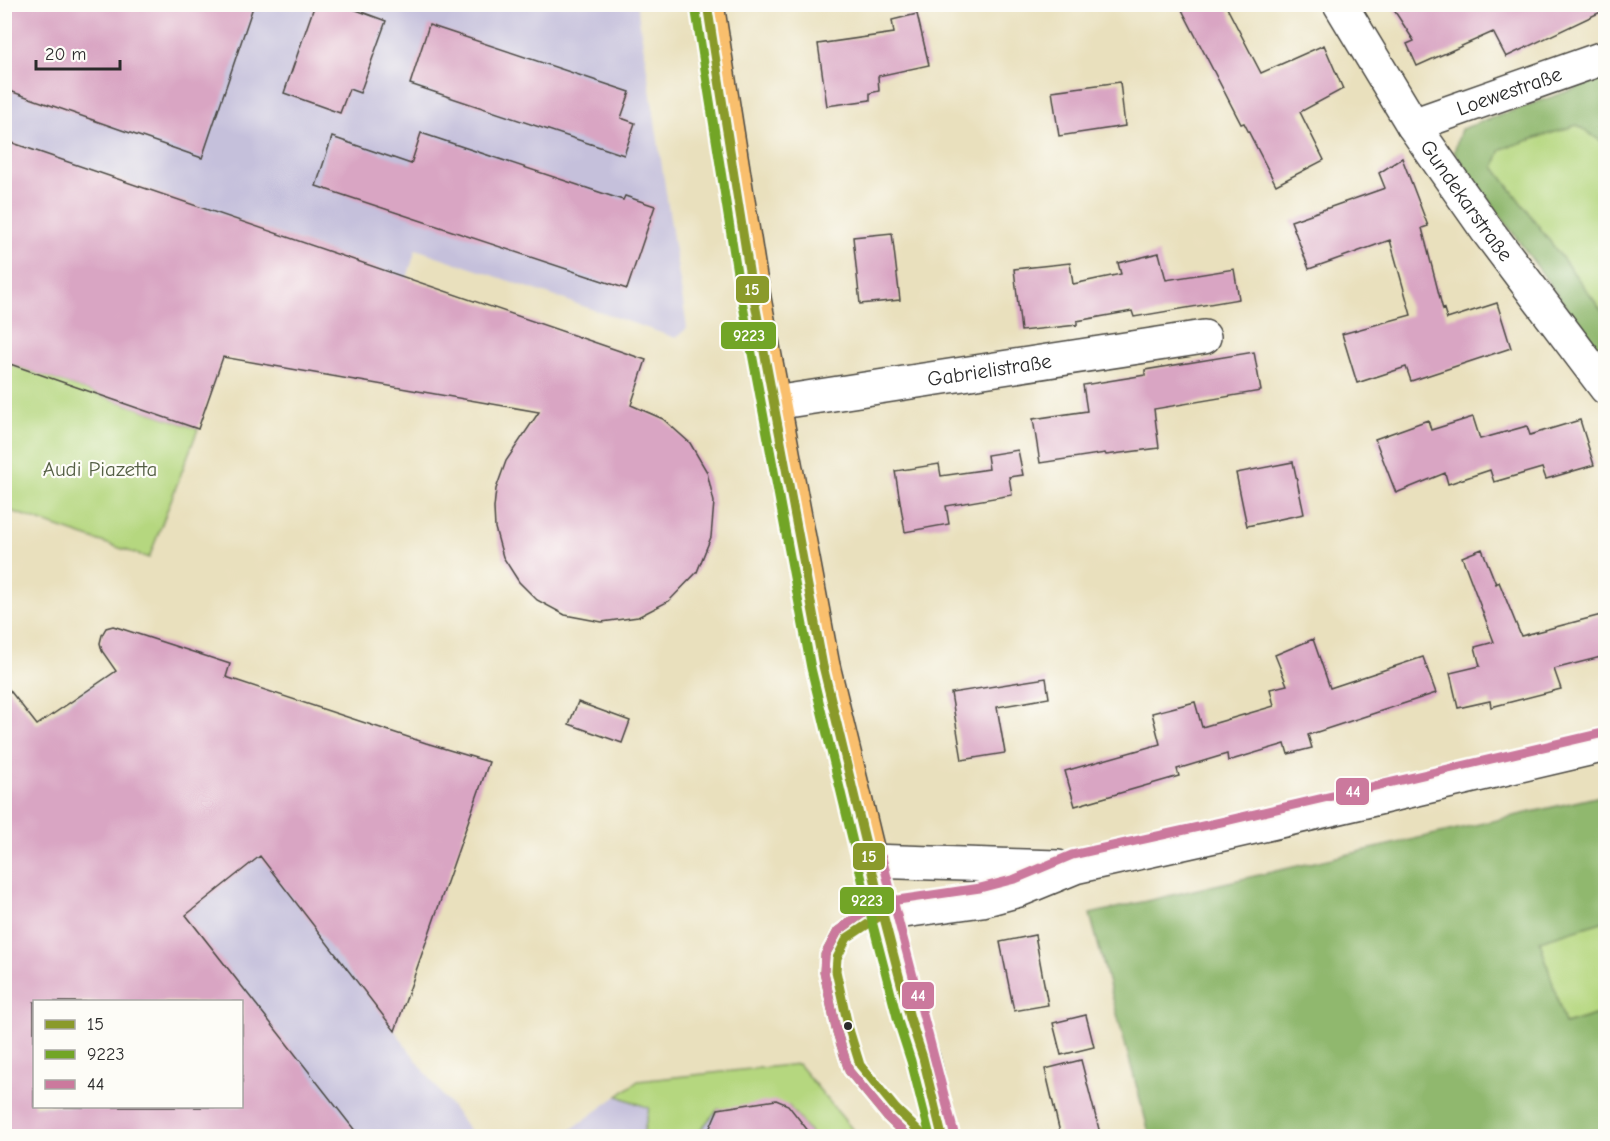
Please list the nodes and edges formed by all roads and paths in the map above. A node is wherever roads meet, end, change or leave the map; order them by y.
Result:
1 (706, 4) edge
2 (1340, 4) edge
3 (1605, 57) edge
4 (1413, 125) junction
5 (1204, 337) dead end
6 (1605, 388) edge
7 (774, 403) junction
8 (1605, 745) edge
9 (870, 861) junction
10 (1075, 867) junction
11 (883, 914) junction
12 (942, 1137) edge

1 - 7 main road
2 - 4 street, Gundekarstraße
3 - 4 street, Loewestraße
4 - 6 street, Gundekarstraße
5 - 7 street, Gabrielistraße
7 - 9 main road
8 - 10 street
9 - 10 street
9 - 11 main road
10 - 11 street
11 - 12 main road

